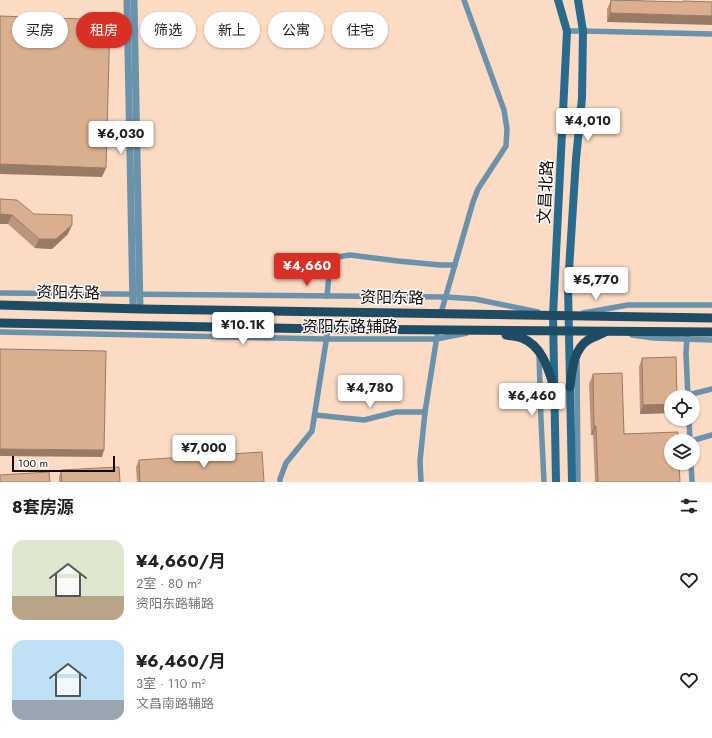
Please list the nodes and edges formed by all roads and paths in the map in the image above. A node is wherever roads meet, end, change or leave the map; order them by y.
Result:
1 (127, 0) edge
2 (134, 0) edge
3 (464, 0) edge
4 (558, 0) edge
5 (578, 0) edge
6 (567, 31) junction
7 (583, 31) junction
8 (712, 34) edge
9 (455, 265) junction
10 (0, 293) edge
11 (136, 295) junction
12 (328, 296) junction
13 (446, 297) junction
14 (0, 305) edge
15 (712, 305) edge
16 (137, 309) junction
17 (441, 313) junction
18 (553, 315) junction
19 (568, 316) junction
20 (712, 318) edge
21 (0, 323) edge
22 (124, 325) junction
23 (328, 329) junction
24 (438, 330) junction
25 (483, 330) junction
26 (553, 331) junction
27 (569, 331) junction
28 (608, 331) junction
29 (0, 332) edge
30 (712, 332) edge
31 (124, 335) junction
32 (687, 336) junction
33 (326, 339) junction
34 (436, 339) junction
35 (712, 340) edge
36 (539, 352) junction
37 (577, 354) junction
38 (554, 387) junction
39 (570, 387) junction
40 (688, 390) edge
41 (712, 390) edge
42 (700, 393) edge
43 (424, 412) junction
44 (315, 415) junction
45 (712, 435) edge
46 (700, 438) edge
47 (691, 470) edge
48 (280, 482) edge
49 (421, 482) edge
50 (544, 482) edge
51 (556, 482) edge
52 (572, 482) edge
53 (578, 482) edge
54 (692, 482) edge

1 - 11 street
2 - 11 street
3 - 9 street
4 - 6 main road, 文昌北路
5 - 7 main road
6 - 7 street
6 - 18 main road, 文昌北路
7 - 8 street
7 - 19 main road
9 - 12 street
9 - 13 street
10 - 11 street, 资阳东路辅路
11 - 12 street, 资阳东路辅路
11 - 16 street
12 - 13 street, 资阳东路辅路
13 - 17 street
13 - 18 street, 资阳东路辅路
14 - 16 main road, 资阳东路
15 - 19 street
16 - 17 main road, 资阳东路
17 - 18 main road, 资阳东路
18 - 19 main road, 资阳东路
18 - 26 main road, 文昌北路
19 - 20 main road, 资阳东路
19 - 27 main road
21 - 22 main road, 资阳东路
22 - 23 main road, 资阳东路
22 - 31 street
23 - 24 main road, 资阳东路
23 - 33 street
24 - 25 main road, 资阳东路
24 - 34 street
25 - 26 main road, 资阳东路
25 - 34 street, 资阳东路辅路
25 - 36 main road
26 - 27 main road, 资阳东路
26 - 38 main road, 文昌北路
27 - 28 main road, 资阳东路
27 - 39 main road
28 - 32 main road, 资阳东路
28 - 37 main road
29 - 31 street, 资阳东路辅路
30 - 32 main road, 资阳东路
31 - 33 street, 资阳东路辅路
32 - 35 street
32 - 40 street
33 - 34 street, 资阳东路辅路
33 - 44 street
34 - 43 street
36 - 38 main road
36 - 50 street
37 - 39 main road
37 - 53 street
38 - 51 main road, 文昌北路
39 - 52 main road
41 - 42 street
43 - 44 street
43 - 49 street
44 - 48 street
45 - 46 street
47 - 54 street

